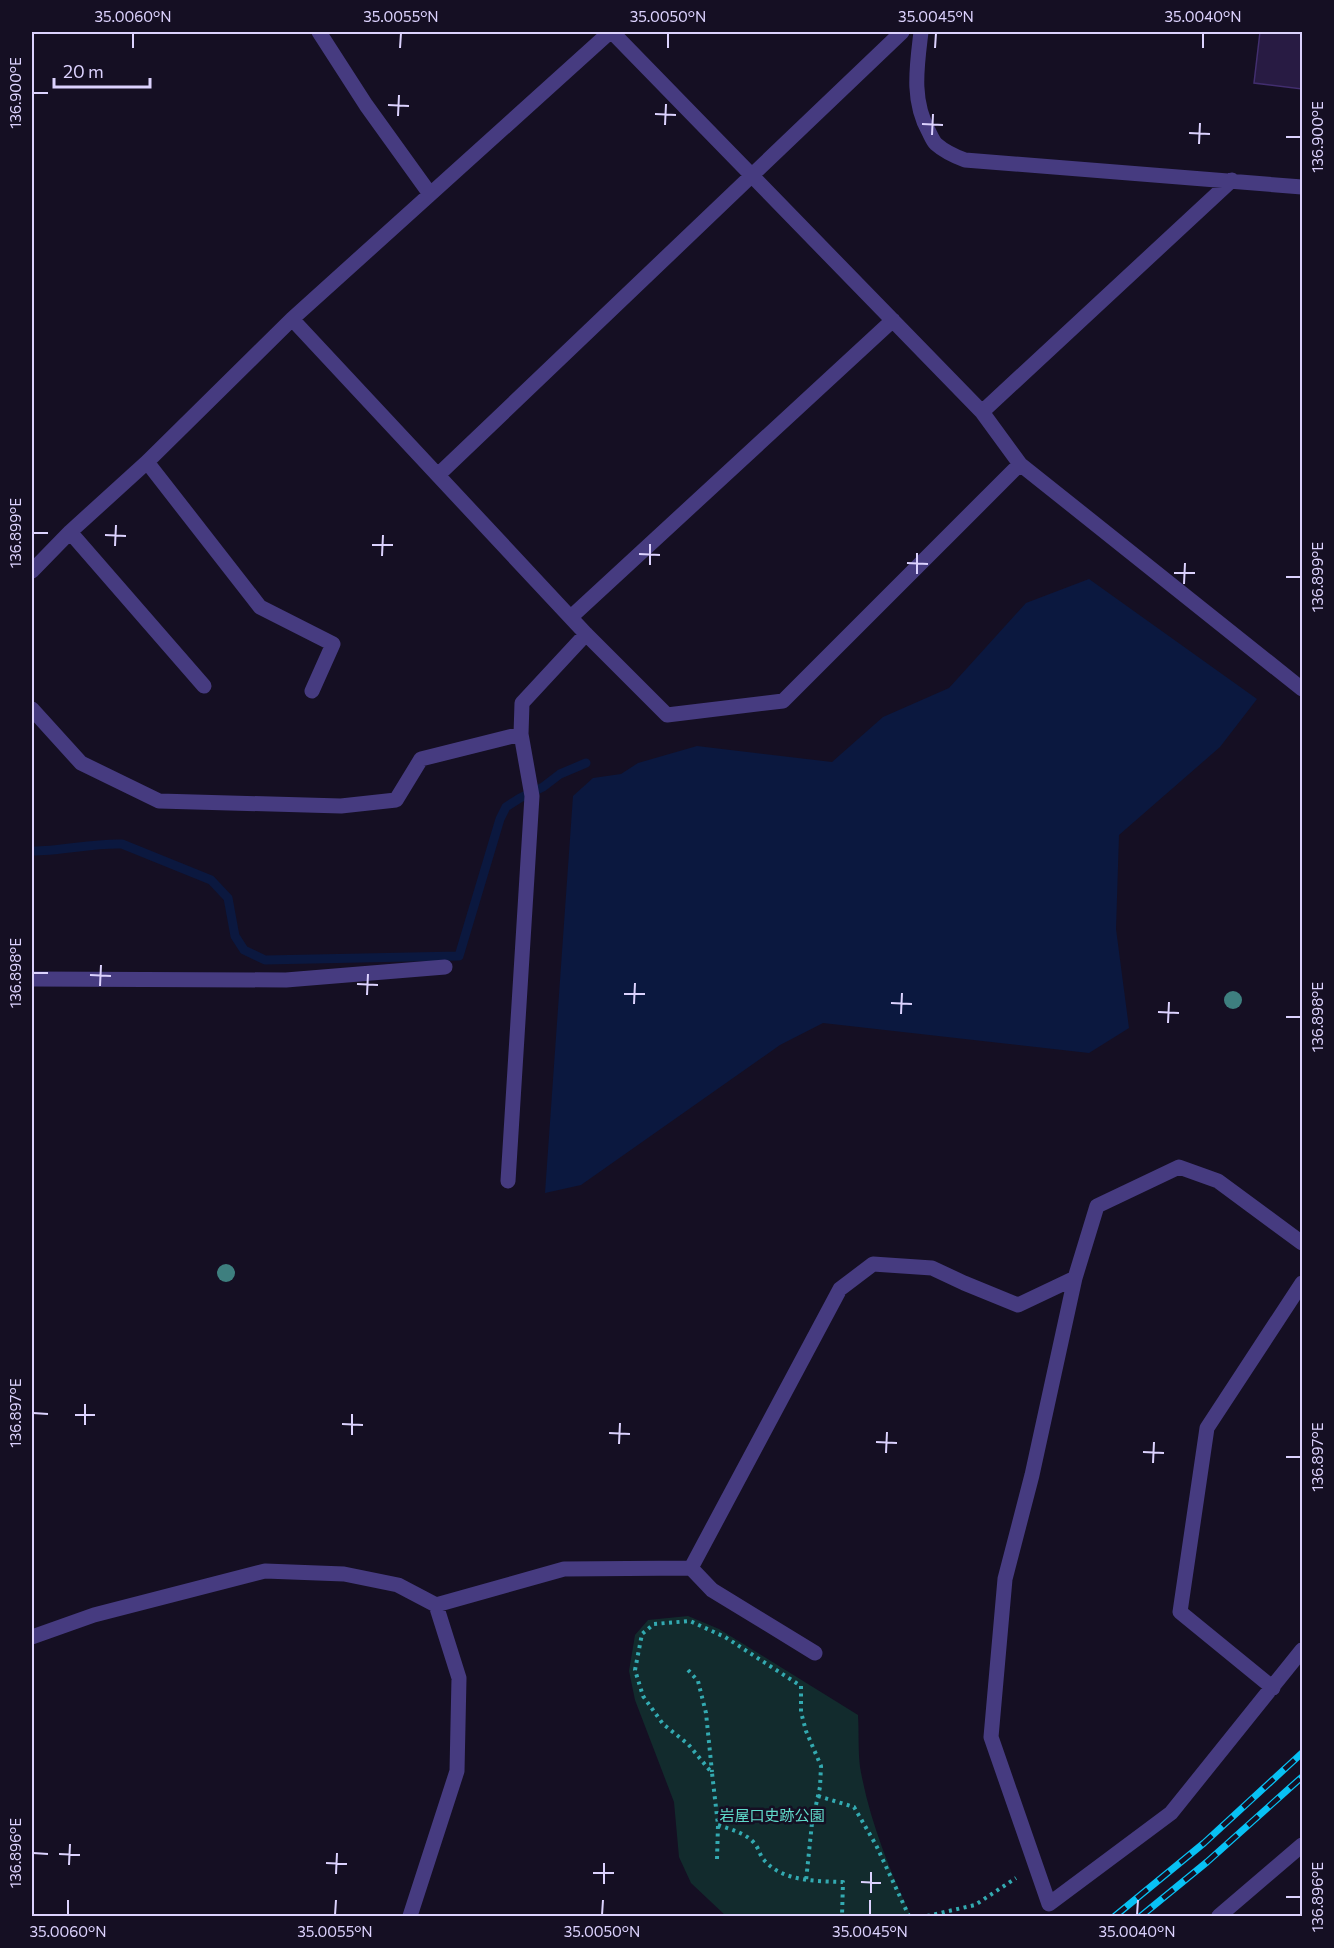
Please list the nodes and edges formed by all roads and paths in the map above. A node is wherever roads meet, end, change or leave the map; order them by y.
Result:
1 (319, 32) edge
2 (611, 32) edge
3 (902, 32) edge
4 (921, 32) edge
5 (752, 176) junction
6 (1232, 180) junction
7 (1302, 187) edge
8 (430, 194) junction
9 (292, 319) junction
10 (893, 320) junction
11 (982, 412) junction
12 (147, 462) junction
13 (1020, 464) junction
14 (438, 475) junction
15 (70, 531) junction
16 (32, 572) edge
17 (571, 617) junction
18 (586, 634) junction
19 (204, 686) dead end
20 (1302, 689) edge
21 (312, 691) dead end
22 (32, 709) edge
23 (521, 734) junction
24 (445, 967) dead end
25 (32, 979) edge
26 (508, 1181) dead end
27 (1302, 1243) edge
28 (1075, 1278) junction
29 (1302, 1282) edge
30 (691, 1568) junction
31 (436, 1605) junction
32 (32, 1637) edge
33 (1302, 1650) edge
34 (815, 1653) dead end
35 (688, 1670) dead end
36 (1273, 1688) junction
37 (712, 1773) junction
38 (818, 1796) junction
39 (718, 1825) junction
40 (1302, 1845) edge
41 (717, 1859) dead end
42 (1036, 1864) junction
43 (806, 1881) junction
44 (410, 1917) edge
45 (842, 1917) edge
46 (909, 1917) edge
47 (927, 1917) edge
48 (1219, 1917) edge

1 - 8 street
2 - 5 street
2 - 8 street
3 - 5 street
4 - 6 street
5 - 10 street
5 - 14 street
6 - 7 street
6 - 11 street
8 - 9 street
9 - 12 street
9 - 14 street
10 - 11 street
10 - 17 street
11 - 13 street
12 - 15 street
12 - 21 street
13 - 18 street
13 - 20 street
14 - 17 street
15 - 16 street
15 - 19 street
17 - 18 street
18 - 23 street
22 - 23 street
23 - 26 street
24 - 25 street
27 - 28 street
28 - 30 street
28 - 42 street
29 - 36 street
30 - 31 street
30 - 34 street
31 - 32 street
31 - 44 street
33 - 36 street
35 - 37 path
36 - 42 street
37 - 38 path
37 - 39 path
38 - 43 path
38 - 46 path
39 - 41 path
39 - 43 path
40 - 48 street
42 - 47 path
43 - 45 path

